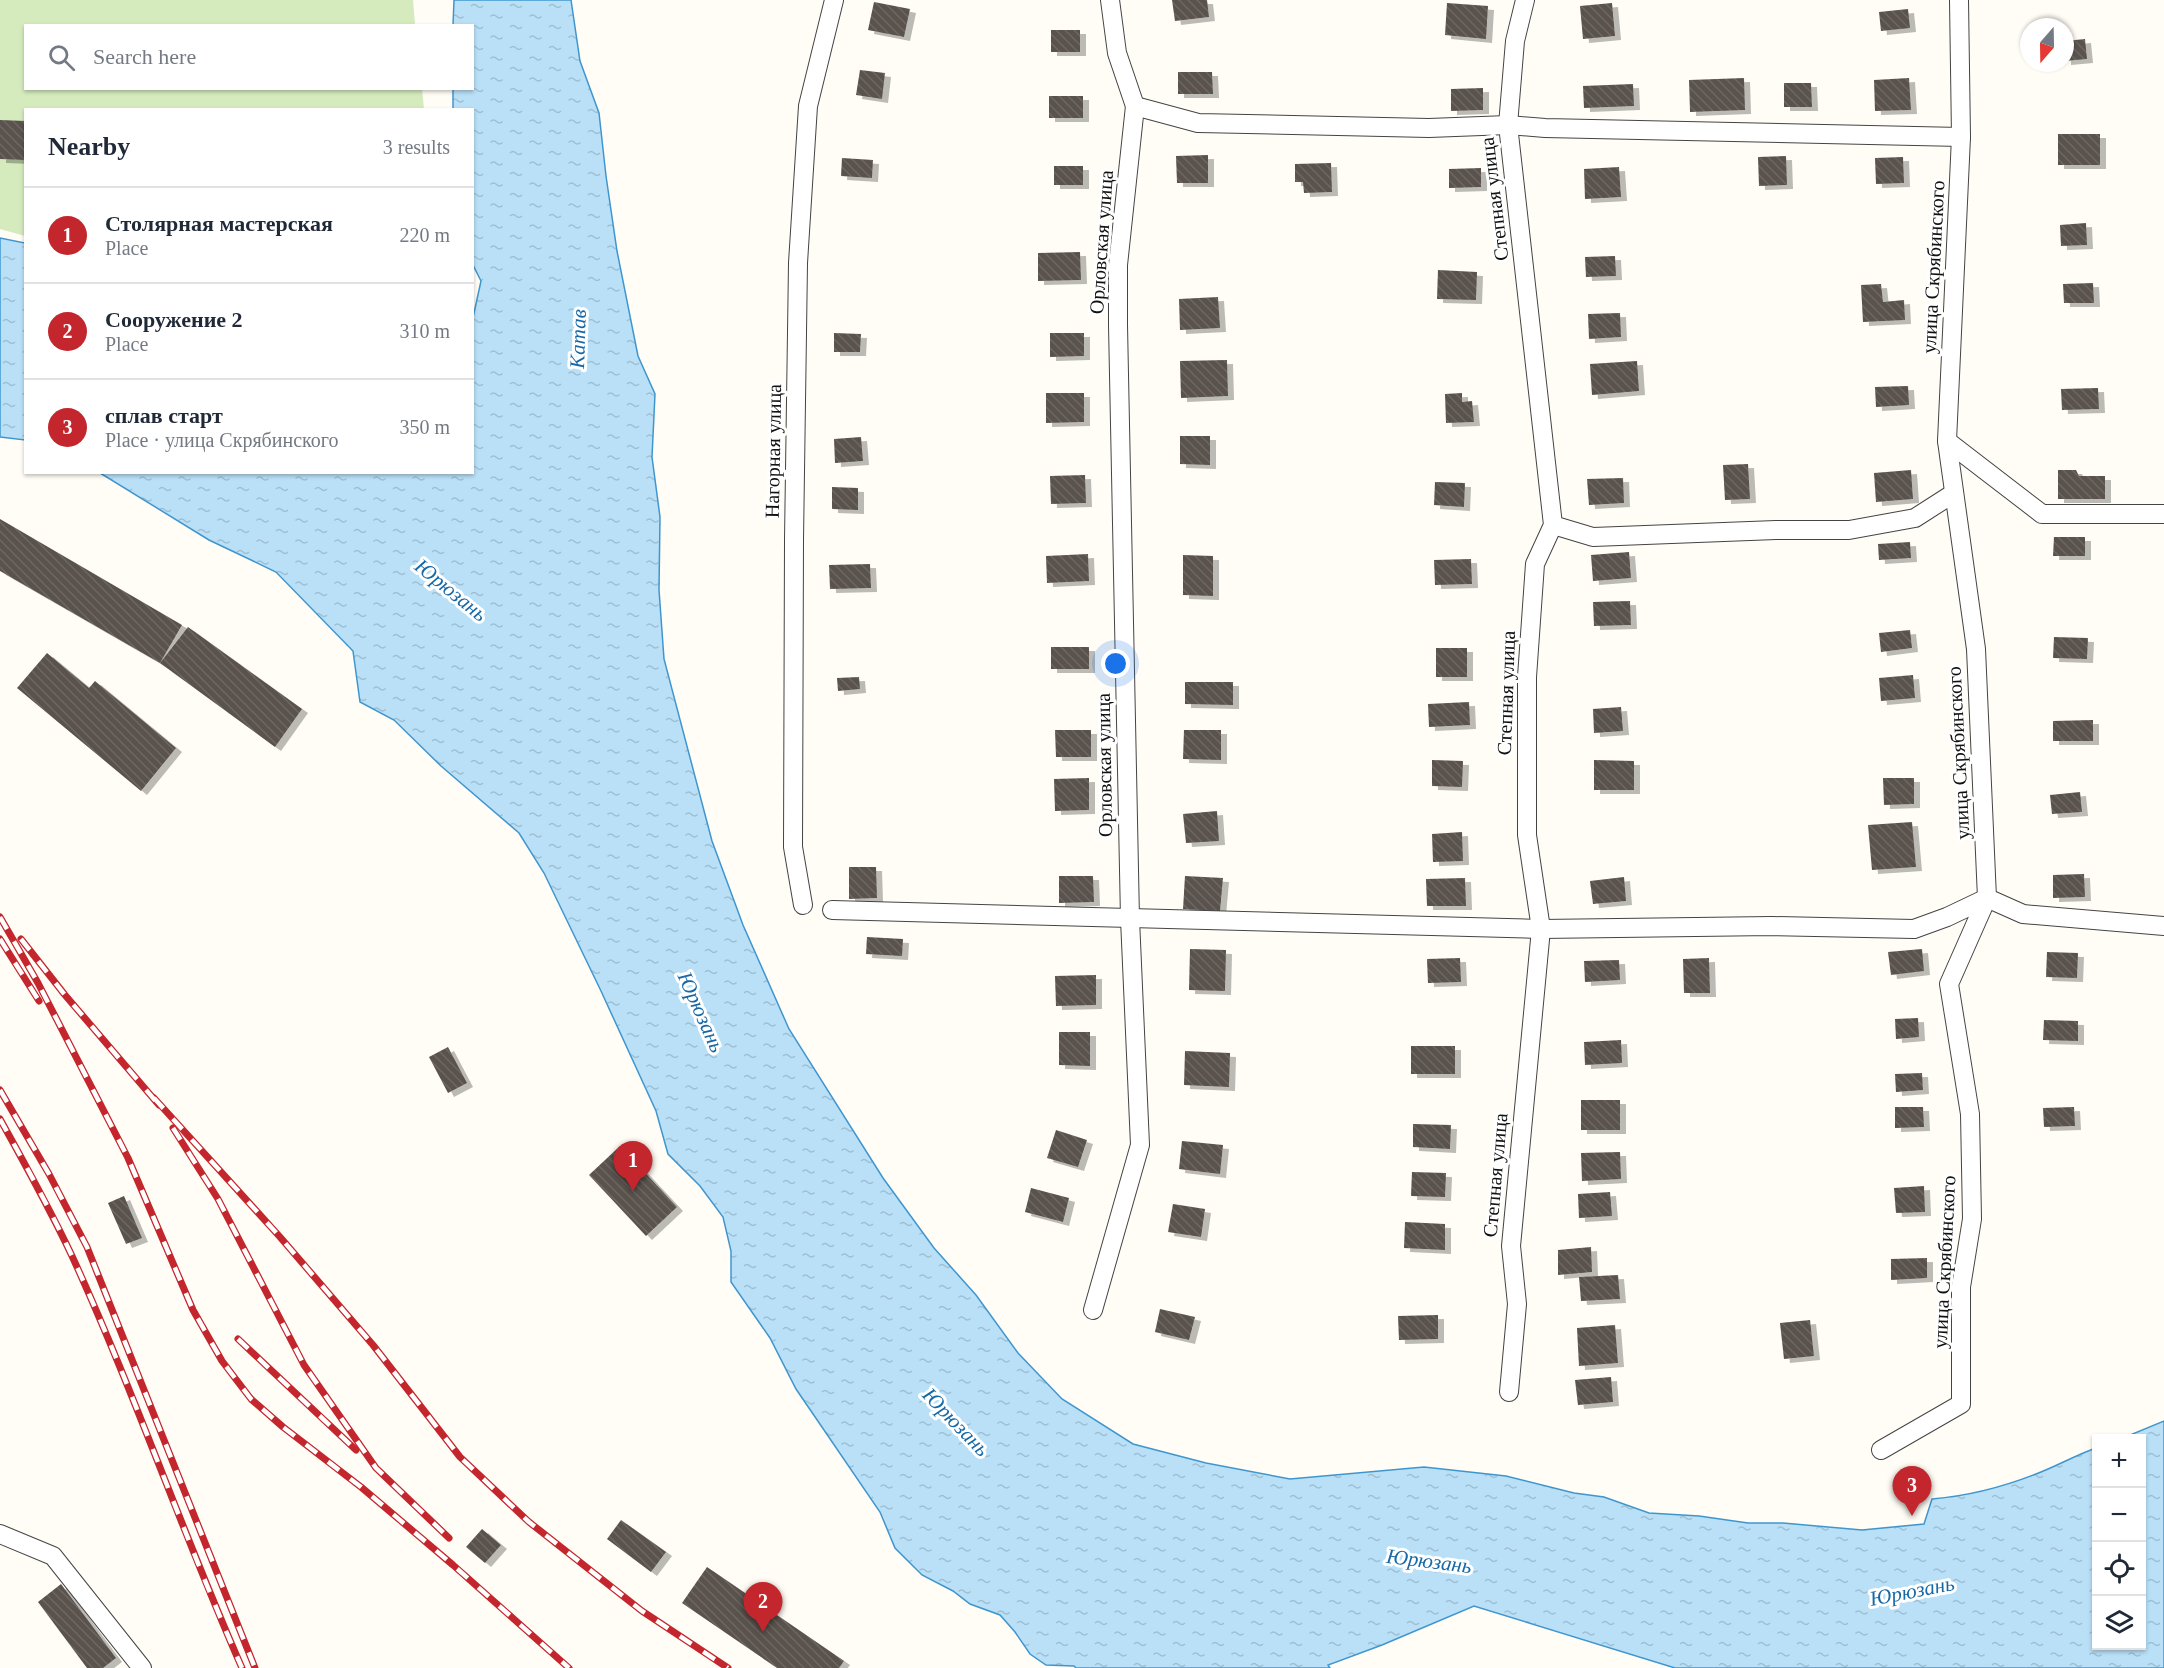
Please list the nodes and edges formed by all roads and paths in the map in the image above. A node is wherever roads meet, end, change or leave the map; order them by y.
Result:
1 (834, 0) edge
2 (1110, 0) edge
3 (1525, 0) edge
4 (1959, 0) edge
5 (1135, 106) junction
6 (1508, 125) junction
7 (1961, 137) junction
8 (1947, 441) junction
9 (1954, 493) junction
10 (2164, 514) edge
11 (1553, 525) junction
12 (1987, 898) junction
13 (802, 905) dead end
14 (832, 910) dead end
15 (1130, 920) junction
16 (2164, 926) edge
17 (1541, 929) junction
18 (1092, 1310) dead end
19 (1509, 1392) dead end
20 (1881, 1450) dead end
21 (0, 1534) edge
22 (142, 1668) edge

1 - 13 street, Нагорная улица
2 - 5 street
3 - 6 street, Степная улица
4 - 7 street, улица Скрябинского
5 - 6 street
5 - 15 street, Орловская улица
6 - 7 street
6 - 11 street, Степная улица
7 - 8 street, улица Скрябинского
8 - 9 street, улица Скрябинского
8 - 10 street
9 - 11 street
9 - 12 street, улица Скрябинского
11 - 17 street, Степная улица
12 - 16 street
12 - 17 street
12 - 20 street, улица Скрябинского
14 - 15 street
15 - 17 street
15 - 18 street, Орловская улица
17 - 19 street, Степная улица
21 - 22 street

